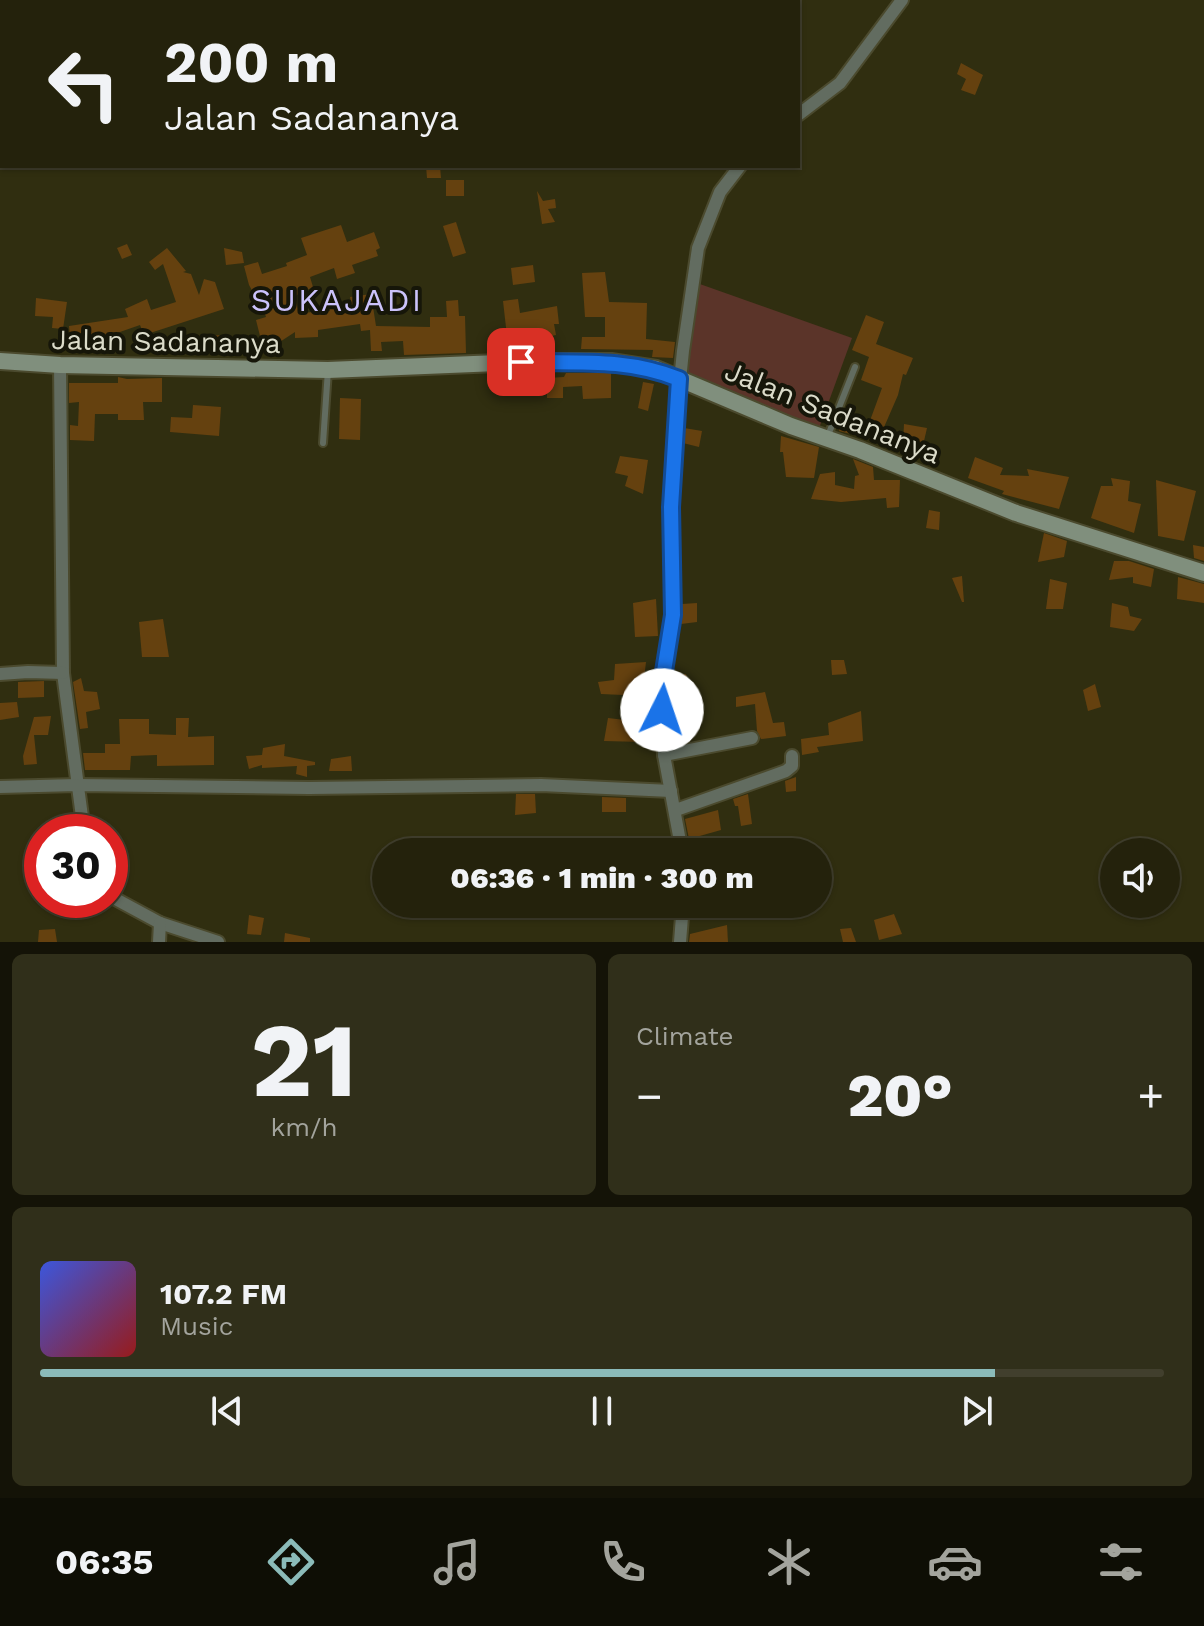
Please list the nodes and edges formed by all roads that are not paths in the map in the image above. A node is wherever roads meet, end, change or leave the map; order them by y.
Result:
1 (902, 0) edge
2 (800, 113) edge
3 (738, 168) edge
4 (0, 361) edge
5 (60, 365) junction
6 (855, 367) dead end
7 (328, 370) junction
8 (679, 379) junction
9 (827, 438) junction
10 (323, 443) dead end
11 (1204, 573) edge
12 (63, 673) junction
13 (0, 674) edge
14 (752, 738) dead end
15 (664, 755) junction
16 (792, 756) dead end
17 (77, 785) junction
18 (0, 787) edge
19 (671, 791) junction
20 (676, 810) junction
21 (81, 814) edge
22 (680, 838) edge
23 (128, 906) edge
24 (682, 918) edge
25 (160, 923) junction
26 (159, 942) edge
27 (218, 942) edge
28 (680, 942) edge

1 - 2 street
3 - 8 street
4 - 5 street, Jalan Sadananya
5 - 7 street, Jalan Sadananya
5 - 12 street
6 - 9 lane
7 - 8 street, Jalan Sadananya
7 - 10 lane
8 - 9 street, Jalan Sadananya
8 - 15 street
9 - 11 street, Jalan Sadananya
12 - 13 street
12 - 17 street
14 - 15 street
15 - 19 street
16 - 20 street
17 - 18 street
17 - 19 street
17 - 21 street
19 - 20 street
20 - 22 street
23 - 25 street
24 - 28 street
25 - 26 street
25 - 27 street

